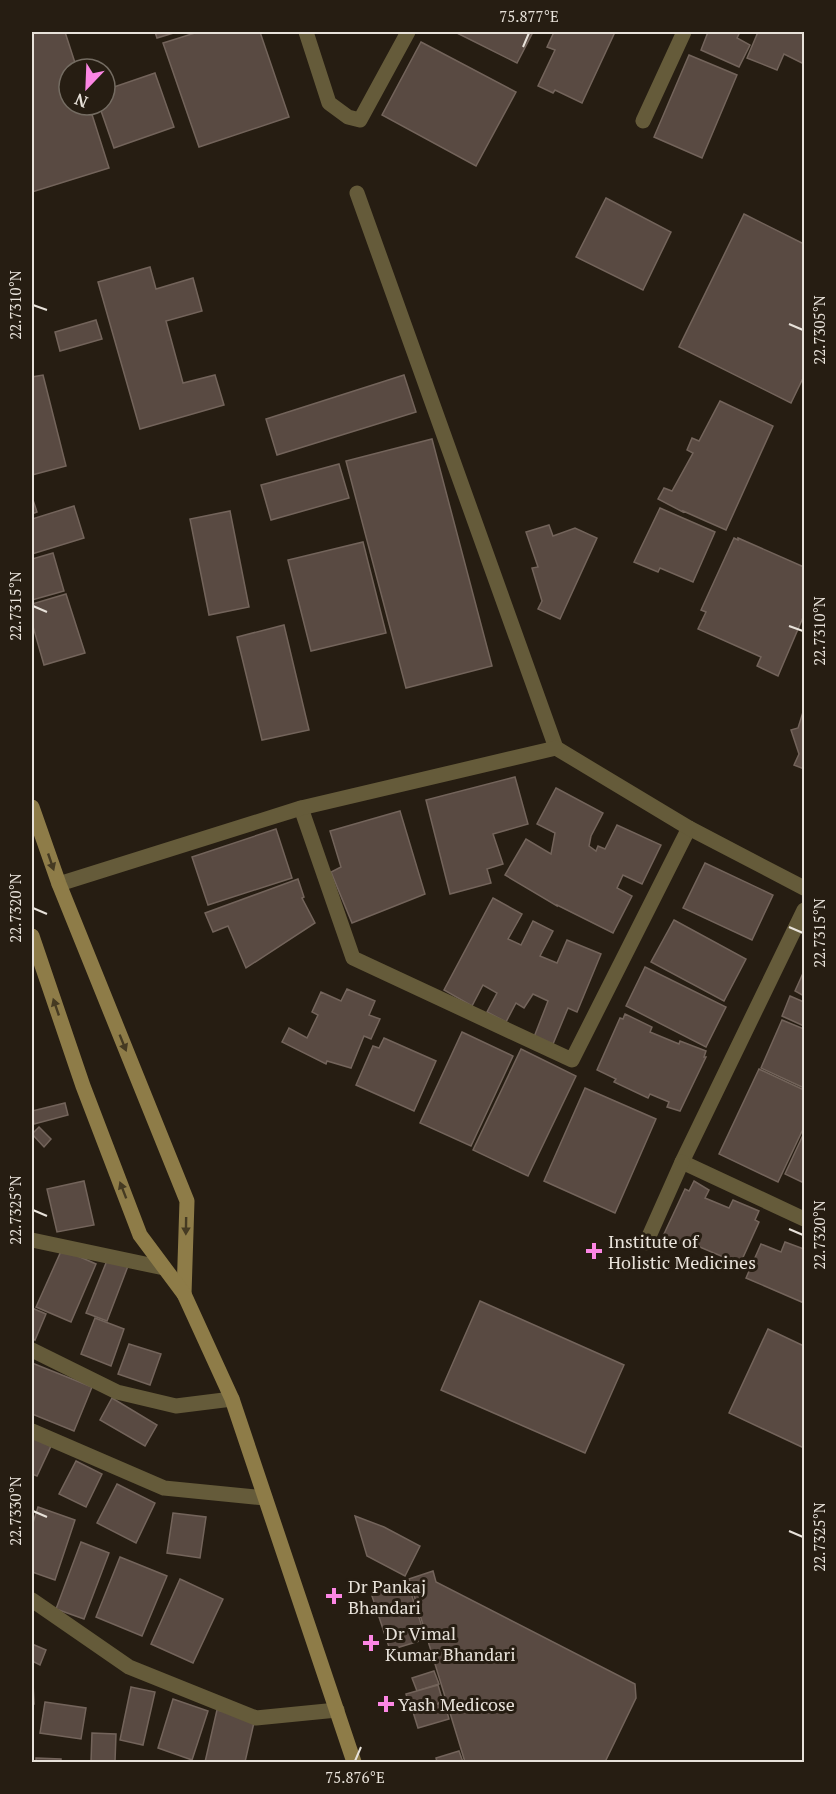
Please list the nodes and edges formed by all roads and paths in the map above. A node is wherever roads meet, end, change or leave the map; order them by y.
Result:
1 (306, 32) edge
2 (408, 32) edge
3 (684, 32) edge
4 (644, 121) dead end
5 (357, 193) dead end
6 (556, 748) junction
7 (32, 807) edge
8 (301, 808) junction
9 (689, 828) junction
10 (58, 884) junction
11 (804, 888) edge
12 (804, 910) edge
13 (32, 936) edge
14 (682, 1162) junction
15 (804, 1219) edge
16 (32, 1240) edge
17 (646, 1243) dead end
18 (164, 1268) junction
19 (184, 1294) junction
20 (32, 1350) edge
21 (232, 1399) junction
22 (32, 1431) edge
23 (265, 1498) junction
24 (32, 1600) edge
25 (337, 1710) junction
26 (354, 1762) edge

1 - 2 street
3 - 4 street
5 - 6 street
6 - 8 street
6 - 9 street
7 -> 10 street
8 - 9 street
8 - 10 street
9 - 11 street
10 -> 19 street
12 - 14 street
18 -> 13 street
14 - 15 street
14 - 17 street
16 - 18 street
18 - 19 street
19 - 21 street
20 - 21 street
21 - 23 street
22 - 23 street
23 - 25 street
24 - 25 street
25 - 26 street

